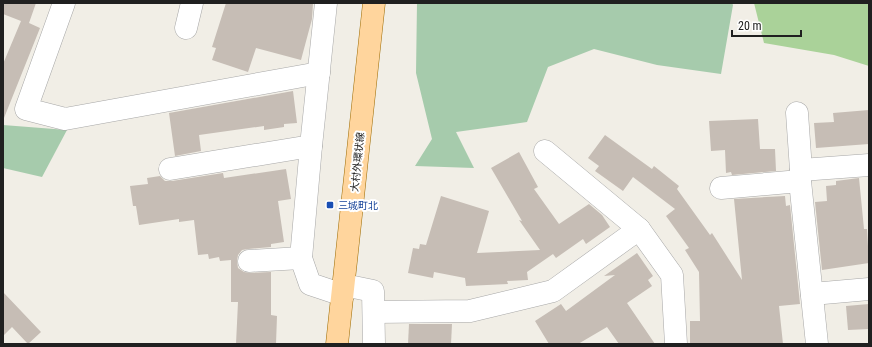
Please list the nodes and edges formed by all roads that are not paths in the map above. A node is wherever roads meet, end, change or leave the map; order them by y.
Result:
1 (64, 3) edge
2 (192, 3) edge
3 (326, 3) edge
4 (374, 3) edge
5 (186, 28) dead end
6 (319, 73) junction
7 (797, 113) dead end
8 (310, 146) junction
9 (545, 150) dead end
10 (869, 165) edge
11 (170, 169) dead end
12 (801, 176) junction
13 (721, 188) dead end
14 (639, 229) junction
15 (302, 258) junction
16 (249, 261) dead end
17 (869, 289) edge
18 (343, 290) junction
19 (812, 294) junction
20 (374, 312) junction
21 (337, 344) edge
22 (374, 344) edge
23 (676, 344) edge
24 (817, 344) edge

1 - 6 street
2 - 5 street
3 - 6 street
4 - 18 main road, 大村外環状線
6 - 8 street
7 - 12 street
8 - 11 street
8 - 15 street
9 - 14 street
10 - 12 street
12 - 13 street
12 - 19 street
14 - 20 street
14 - 23 street
15 - 16 street
15 - 18 street
17 - 19 street
18 - 20 street
18 - 21 main road, 大村外環状線
19 - 24 street
20 - 22 street

